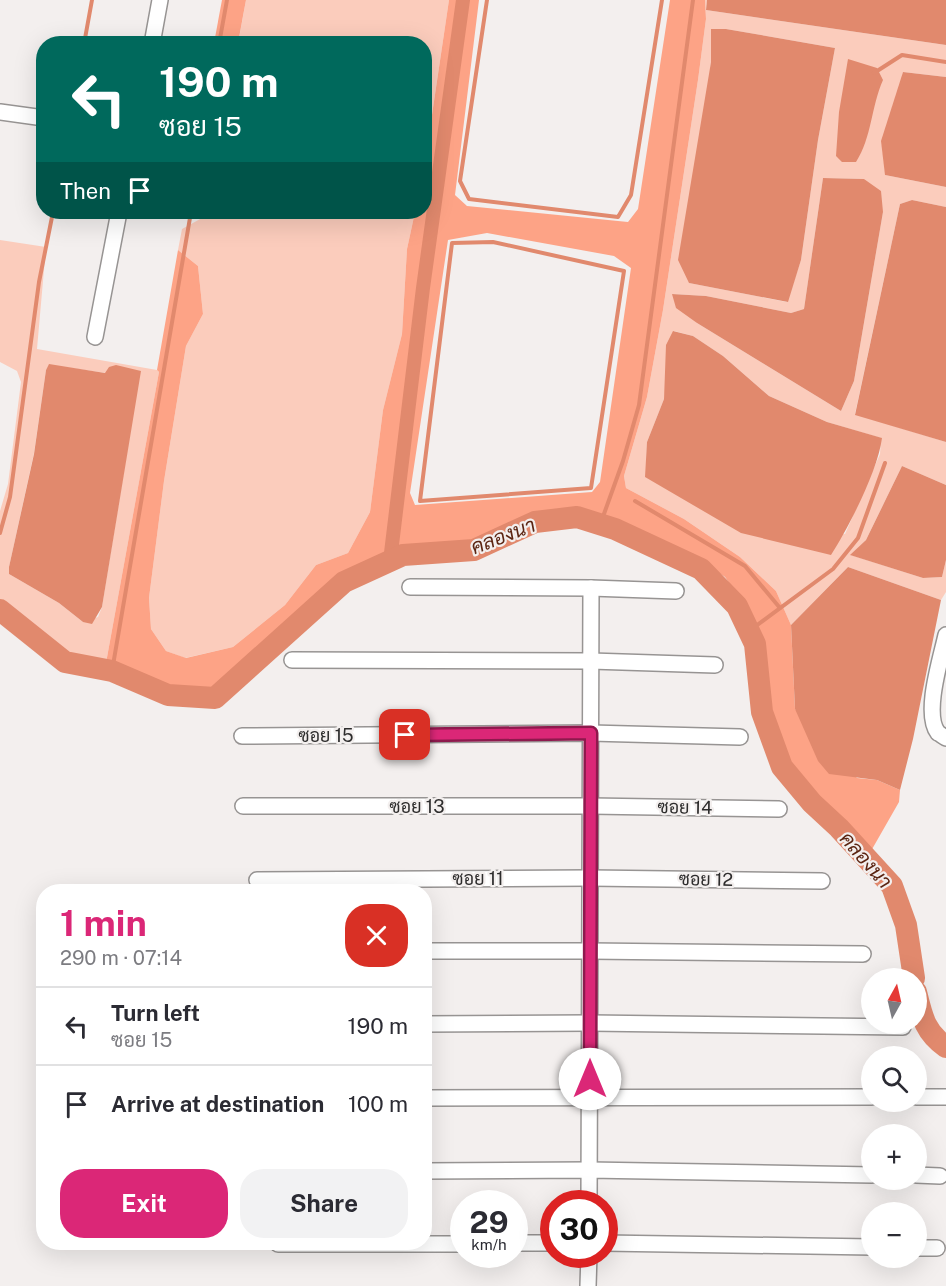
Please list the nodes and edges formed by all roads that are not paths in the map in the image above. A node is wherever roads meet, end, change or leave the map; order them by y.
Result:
1 (160, 0) edge
2 (153, 36) edge
3 (0, 112) edge
4 (36, 117) edge
5 (118, 219) edge
6 (95, 337) dead end
7 (410, 587) dead end
8 (591, 588) junction
9 (676, 591) dead end
10 (946, 635) edge
11 (292, 660) dead end
12 (591, 661) junction
13 (715, 664) dead end
14 (591, 733) junction
15 (242, 736) dead end
16 (740, 737) dead end
17 (946, 738) edge
18 (243, 806) dead end
19 (591, 806) junction
20 (779, 809) dead end
21 (590, 878) junction
22 (257, 880) dead end
23 (822, 881) dead end
24 (432, 951) edge
25 (590, 951) junction
26 (863, 954) dead end
27 (590, 1023) junction
28 (432, 1024) edge
29 (861, 1026) edge
30 (590, 1097) junction
31 (861, 1097) edge
32 (927, 1097) edge
33 (946, 1097) edge
34 (432, 1098) edge
35 (589, 1170) junction
36 (432, 1171) edge
37 (861, 1174) edge
38 (927, 1175) edge
39 (940, 1176) dead end
40 (589, 1190) edge
41 (618, 1243) edge
42 (432, 1244) edge
43 (450, 1244) edge
44 (861, 1247) edge
45 (927, 1248) edge
46 (937, 1248) dead end
47 (589, 1268) edge
48 (588, 1286) edge

1 - 2 street
3 - 4 street
5 - 6 street
7 - 8 street
8 - 9 street
8 - 12 street
10 - 17 street
11 - 12 street
12 - 13 street
12 - 14 street
14 - 15 street, ซอย 15
14 - 16 street, ซอย 15
14 - 19 street
18 - 19 street, ซอย 13
19 - 20 street, ซอย 14
19 - 21 street
21 - 22 street, ซอย 11
21 - 23 street, ซอย 12
21 - 25 street
24 - 25 street
25 - 26 street
25 - 27 street
27 - 28 street
27 - 29 street
27 - 30 street
30 - 31 street
30 - 34 street
30 - 35 street
32 - 33 street
35 - 36 street
35 - 37 street
35 - 40 street
38 - 39 street
41 - 44 street
42 - 43 street
45 - 46 street
47 - 48 street

